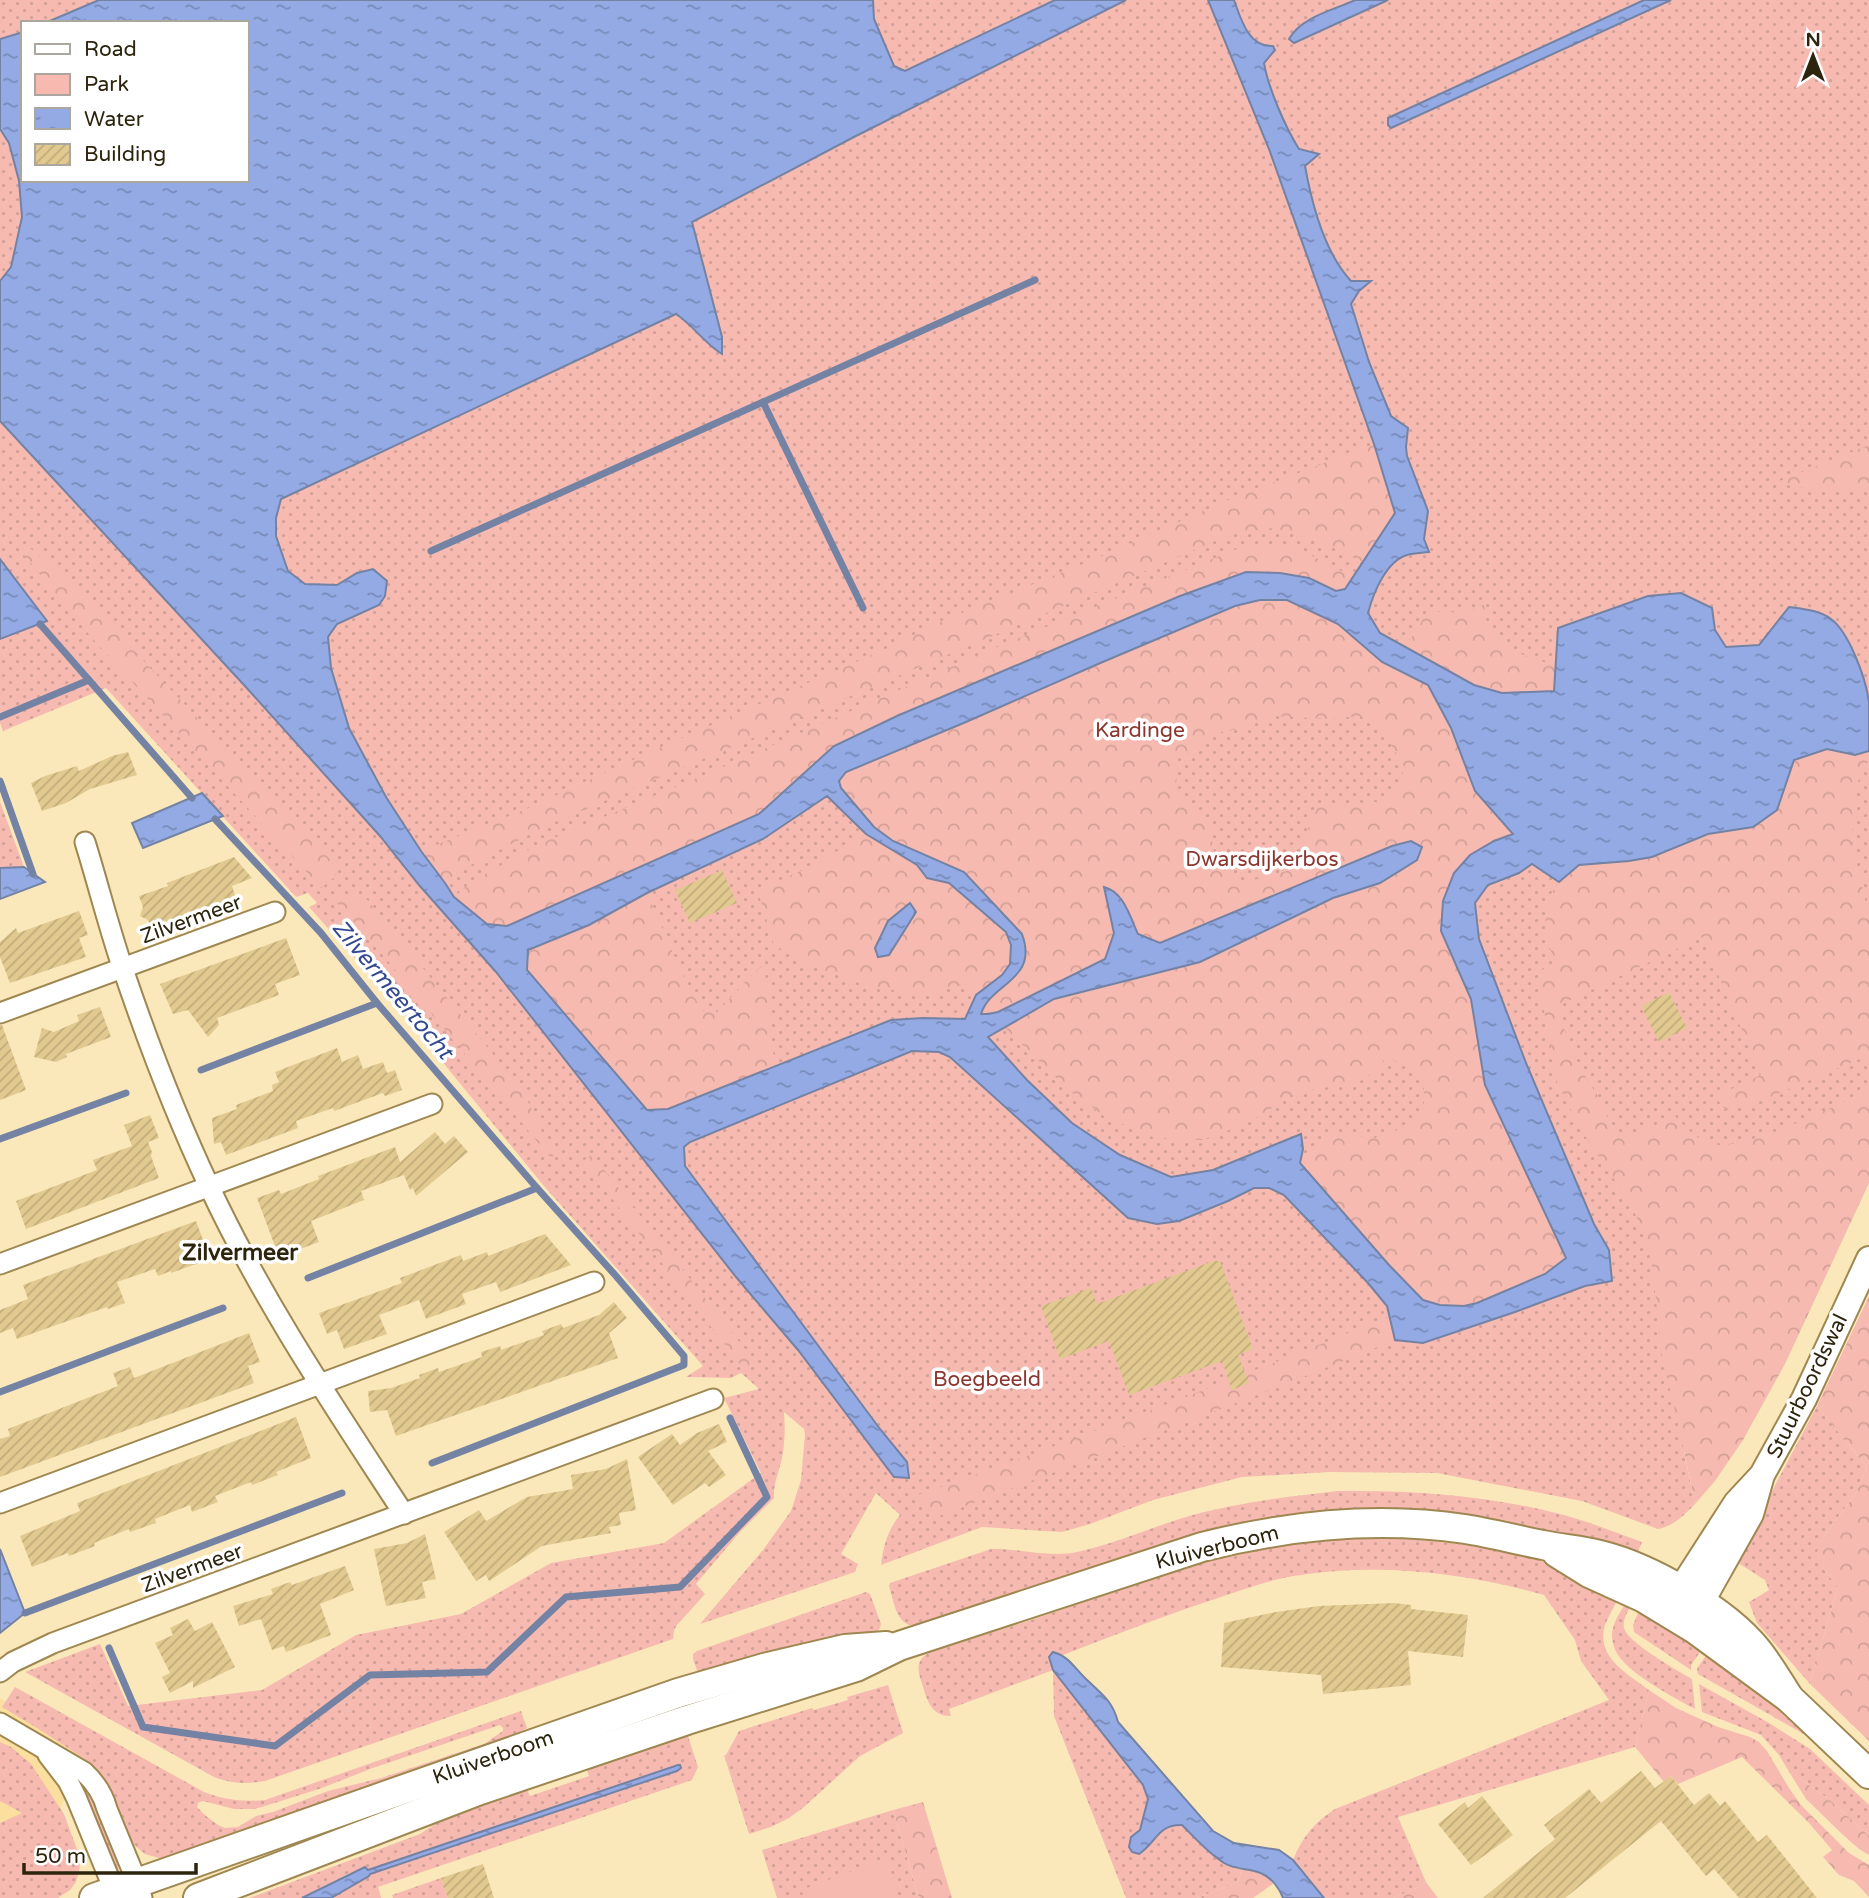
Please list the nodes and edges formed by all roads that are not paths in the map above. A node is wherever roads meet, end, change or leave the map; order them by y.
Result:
1 (85, 842) dead end
2 (275, 912) dead end
3 (122, 968) junction
4 (0, 1013) edge
5 (432, 1104) dead end
6 (209, 1186) junction
7 (1869, 1259) edge
8 (0, 1264) edge
9 (594, 1282) dead end
10 (318, 1383) junction
11 (713, 1399) dead end
12 (0, 1503) edge
13 (404, 1514) junction
14 (1686, 1603) junction
15 (899, 1646) junction
16 (0, 1672) edge
17 (0, 1723) edge
18 (1869, 1774) edge
19 (122, 1893) edge
20 (198, 1898) edge

1 - 3 street, Zilvermeer
2 - 3 street, Zilvermeer
3 - 4 street, Zilvermeer
3 - 6 street, Zilvermeer
5 - 6 street
6 - 8 street
6 - 10 street, Zilvermeer
7 - 14 street, Stuurboordswal
9 - 10 street
10 - 12 street
10 - 13 street, Zilvermeer
11 - 13 street, Zilvermeer
13 - 16 street, Zilvermeer
14 - 15 main road, Kluiverboom
14 - 18 main road, Kluiverboom
15 - 19 main road, Kluiverboom
15 - 20 main road, Kluiverboom
17 - 19 street

